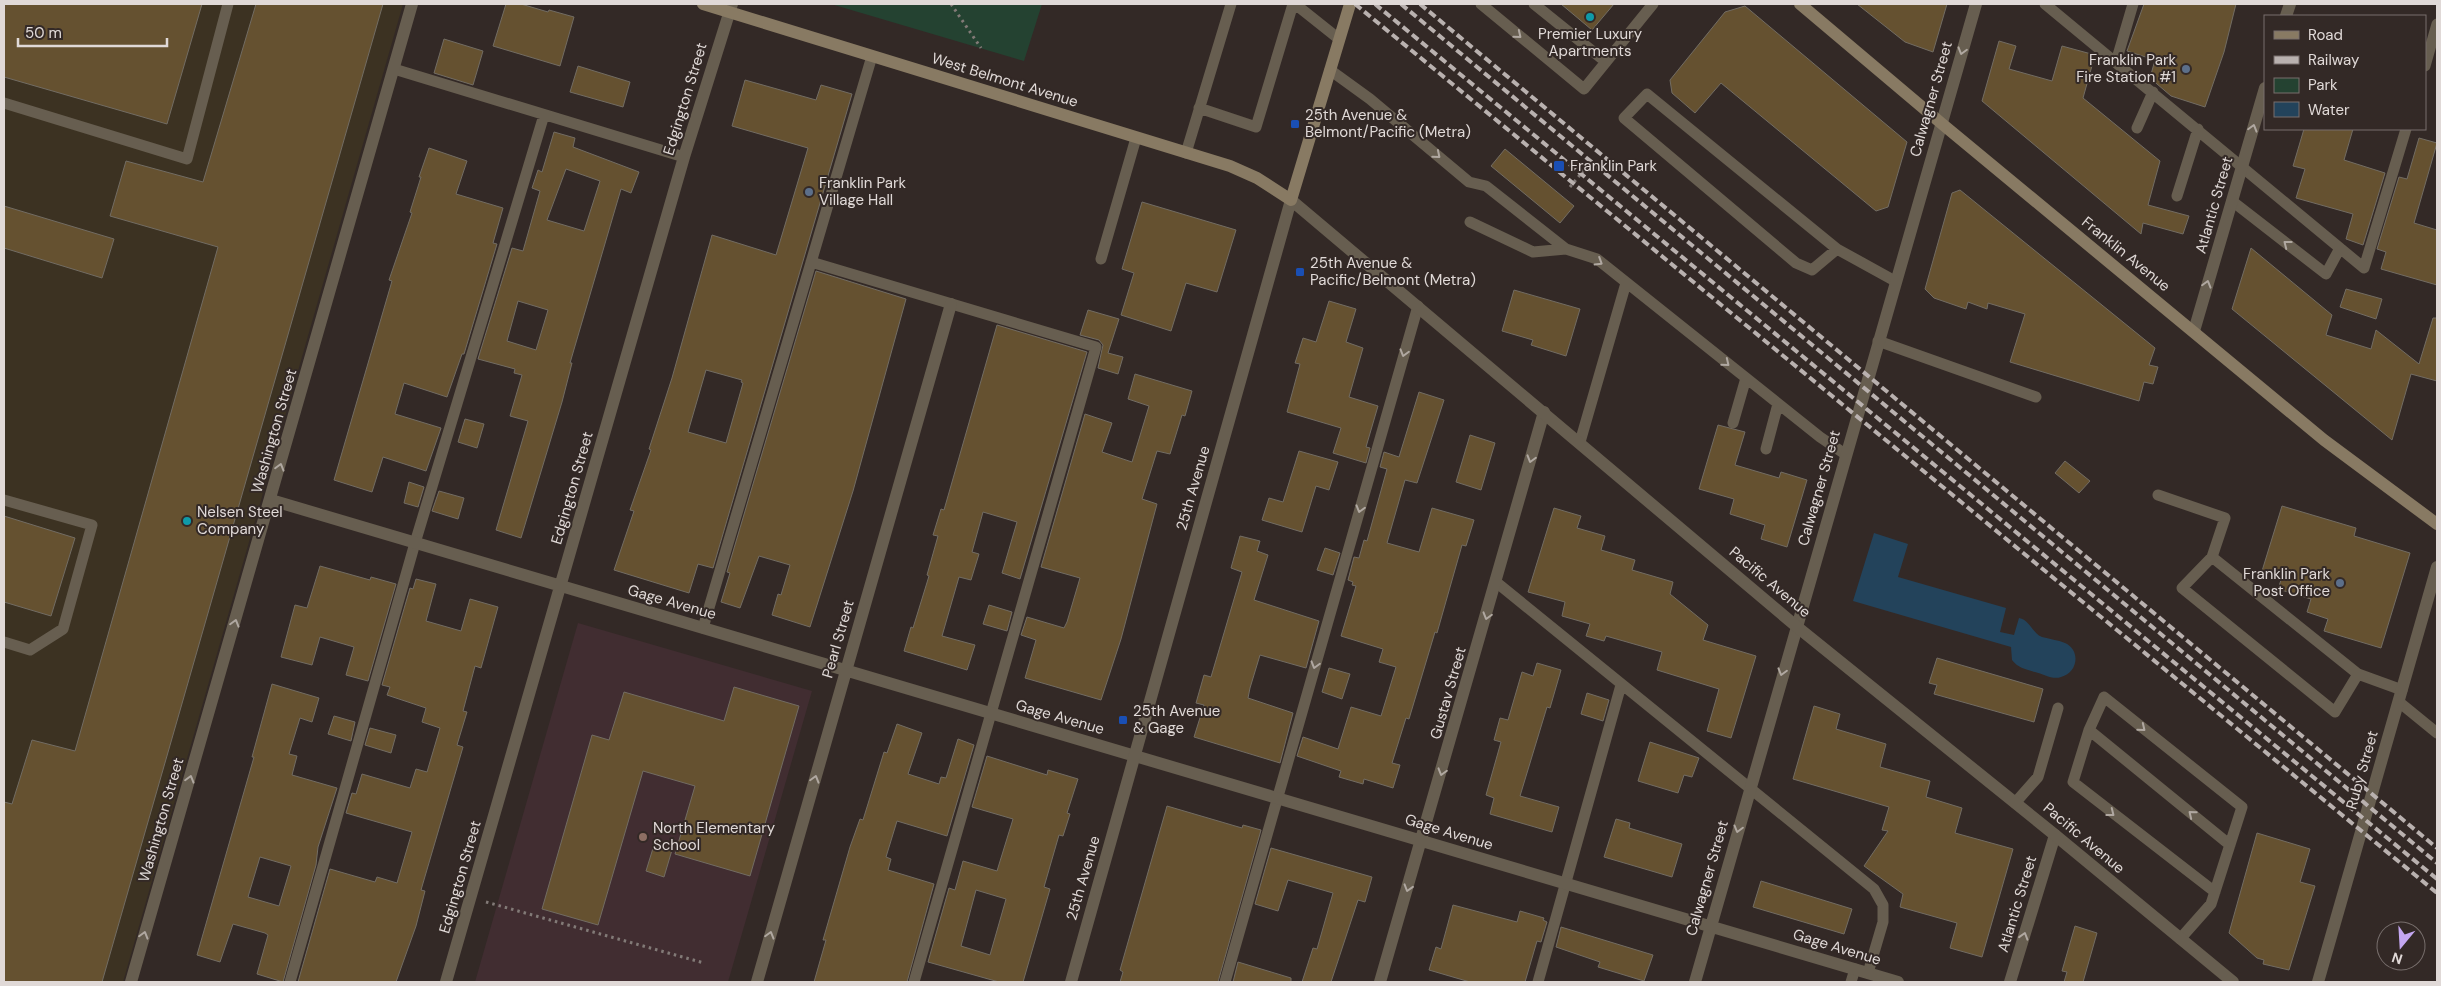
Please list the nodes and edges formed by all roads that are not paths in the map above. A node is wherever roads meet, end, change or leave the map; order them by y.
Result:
1 (228, 4) edge
2 (412, 4) edge
3 (703, 4) edge
4 (1231, 4) edge
5 (1294, 4) edge
6 (1350, 4) edge
7 (1481, 4) edge
8 (1534, 4) edge
9 (1653, 4) edge
10 (1800, 4) edge
11 (1976, 4) edge
12 (2045, 4) edge
13 (2133, 4) edge
14 (731, 8) edge
15 (2437, 24) edge
16 (1339, 39) junction
17 (872, 56) junction
18 (1606, 62) junction
19 (2116, 62) junction
20 (2426, 62) edge
21 (394, 69) junction
22 (1330, 70) junction
23 (2264, 91) edge
24 (2153, 92) junction
25 (4, 103) edge
26 (1200, 108) junction
27 (544, 115) junction
28 (1941, 123) junction
29 (2137, 128) dead end
30 (2198, 129) junction
31 (2406, 130) edge
32 (1136, 138) junction
33 (1186, 153) junction
34 (684, 157) junction
35 (2242, 166) junction
36 (2177, 196) dead end
37 (1291, 200) junction
38 (2232, 201) junction
39 (1470, 222) dead end
40 (2340, 248) junction
41 (1566, 249) junction
42 (1837, 249) junction
43 (1100, 259) dead end
44 (811, 262) junction
45 (1895, 281) junction
46 (1626, 282) junction
47 (951, 304) junction
48 (1418, 306) junction
49 (2194, 331) junction
50 (1878, 341) junction
51 (1746, 378) junction
52 (2036, 397) dead end
53 (1778, 404) junction
54 (1544, 412) junction
55 (1733, 423) dead end
56 (1580, 442) junction
57 (1766, 449) dead end
58 (1845, 454) junction
59 (2158, 495) dead end
60 (4, 500) edge
61 (271, 500) junction
62 (2437, 524) edge
63 (415, 543) junction
64 (2212, 557) junction
65 (2437, 567) edge
66 (1496, 582) junction
67 (560, 586) junction
68 (1796, 626) junction
69 (702, 628) junction
70 (4, 642) edge
71 (846, 671) junction
72 (2358, 674) junction
73 (1622, 685) junction
74 (2402, 690) junction
75 (2398, 702) junction
76 (2058, 708) dead end
77 (991, 714) junction
78 (2089, 730) junction
79 (2437, 733) edge
80 (1135, 756) junction
81 (1749, 788) junction
82 (1277, 798) junction
83 (2015, 803) junction
84 (2056, 835) junction
85 (1422, 841) junction
86 (2230, 844) junction
87 (1565, 884) junction
88 (2215, 892) junction
89 (1710, 927) junction
90 (2180, 939) junction
91 (1855, 970) junction
92 (1868, 973) junction
93 (131, 982) edge
94 (290, 982) edge
95 (446, 982) edge
96 (756, 982) edge
97 (914, 982) edge
98 (1071, 982) edge
99 (1225, 982) edge
100 (1380, 982) edge
101 (1538, 982) edge
102 (1695, 982) edge
103 (1851, 982) edge
104 (1898, 982) edge
105 (2010, 982) edge
106 (2233, 982) edge
107 (2318, 982) edge

1 - 25 lane
2 - 21 street, Washington Street
3 - 14 main road, West Belmont Avenue
4 - 26 lane
5 - 16 lane
5 - 26 lane
6 - 16 main road, 25th Avenue
7 -> 18 lane
8 - 18 lane
9 - 18 lane
10 - 28 main road, Franklin Avenue
11 -> 28 street, Calwagner Street
12 - 19 lane
13 - 19 lane
14 - 17 main road, West Belmont Avenue
14 - 34 street, Edgington Street
15 - 20 lane
16 - 22 main road, 25th Avenue
17 - 32 main road, West Belmont Avenue
17 - 44 lane
19 - 24 lane
21 - 27 lane
61 -> 21 street, Washington Street
22 - 37 main road, 25th Avenue
22 -> 41 lane
35 -> 23 street, Atlantic Street
24 - 29 lane
24 - 30 lane
26 - 33 lane
27 - 34 lane
27 - 63 lane
28 - 45 street, Calwagner Street
28 - 49 main road, Franklin Avenue
30 - 35 lane
30 - 36 lane
31 - 40 lane
32 - 33 main road, West Belmont Avenue
32 - 43 lane
33 - 37 main road, West Belmont Avenue
34 - 67 street, Edgington Street
35 - 38 street, Atlantic Street
35 - 40 lane
37 - 48 street, Pacific Avenue
37 - 80 street, 25th Avenue
40 -> 38 lane
49 -> 38 street, Atlantic Street
39 - 41 lane
41 -> 46 lane
42 - 42 lane
42 - 45 lane
44 - 47 lane
44 - 69 lane
45 - 50 street, Calwagner Street
46 -> 51 lane
46 - 56 lane
47 - 71 street, Pearl Street
47 - 77 lane
48 - 54 street, Pacific Avenue
48 -> 82 lane
49 - 62 main road, Franklin Avenue
50 - 52 lane
50 - 58 street, Calwagner Street
51 - 53 lane
51 - 55 lane
53 - 57 lane
53 - 58 lane
54 - 56 street, Pacific Avenue
54 -> 66 street, Gustav Street
56 - 68 street, Pacific Avenue
58 - 68 street, Calwagner Street
59 - 64 lane
60 - 70 lane
61 - 63 street, Gage Avenue
93 -> 61 street, Washington Street
63 - 67 street, Gage Avenue
63 - 94 lane
64 - 72 lane
64 - 72 lane
65 - 74 street, Ruby Street
66 - 73 lane
66 -> 85 street, Gustav Street
67 - 69 street, Gage Avenue
67 - 95 street, Edgington Street
68 -> 81 street, Calwagner Street
68 - 83 street, Pacific Avenue
69 - 71 street, Gage Avenue
71 - 77 street, Gage Avenue
96 -> 71 street, Pearl Street
72 - 74 lane
73 - 81 lane
73 - 87 lane
74 - 75 street, Ruby Street
75 - 79 lane
75 - 107 street, Ruby Street
76 - 83 lane
77 - 80 street, Gage Avenue
77 - 97 lane
86 -> 78 lane
78 -> 86 lane
78 -> 88 lane
80 - 82 street, Gage Avenue
80 - 98 street, 25th Avenue
81 -> 89 street, Calwagner Street
81 - 92 lane
82 - 85 street, Gage Avenue
82 - 99 lane
83 - 84 street, Pacific Avenue
84 - 90 street, Pacific Avenue
105 -> 84 street, Atlantic Street
85 - 87 street, Gage Avenue
85 -> 100 street, Gustav Street
86 - 88 lane
87 - 89 street, Gage Avenue
87 - 101 lane
88 - 90 lane
89 - 91 street, Gage Avenue
89 - 102 street, Calwagner Street
90 - 106 street, Pacific Avenue
91 - 92 street, Gage Avenue
91 - 103 lane
92 - 104 street, Gage Avenue

